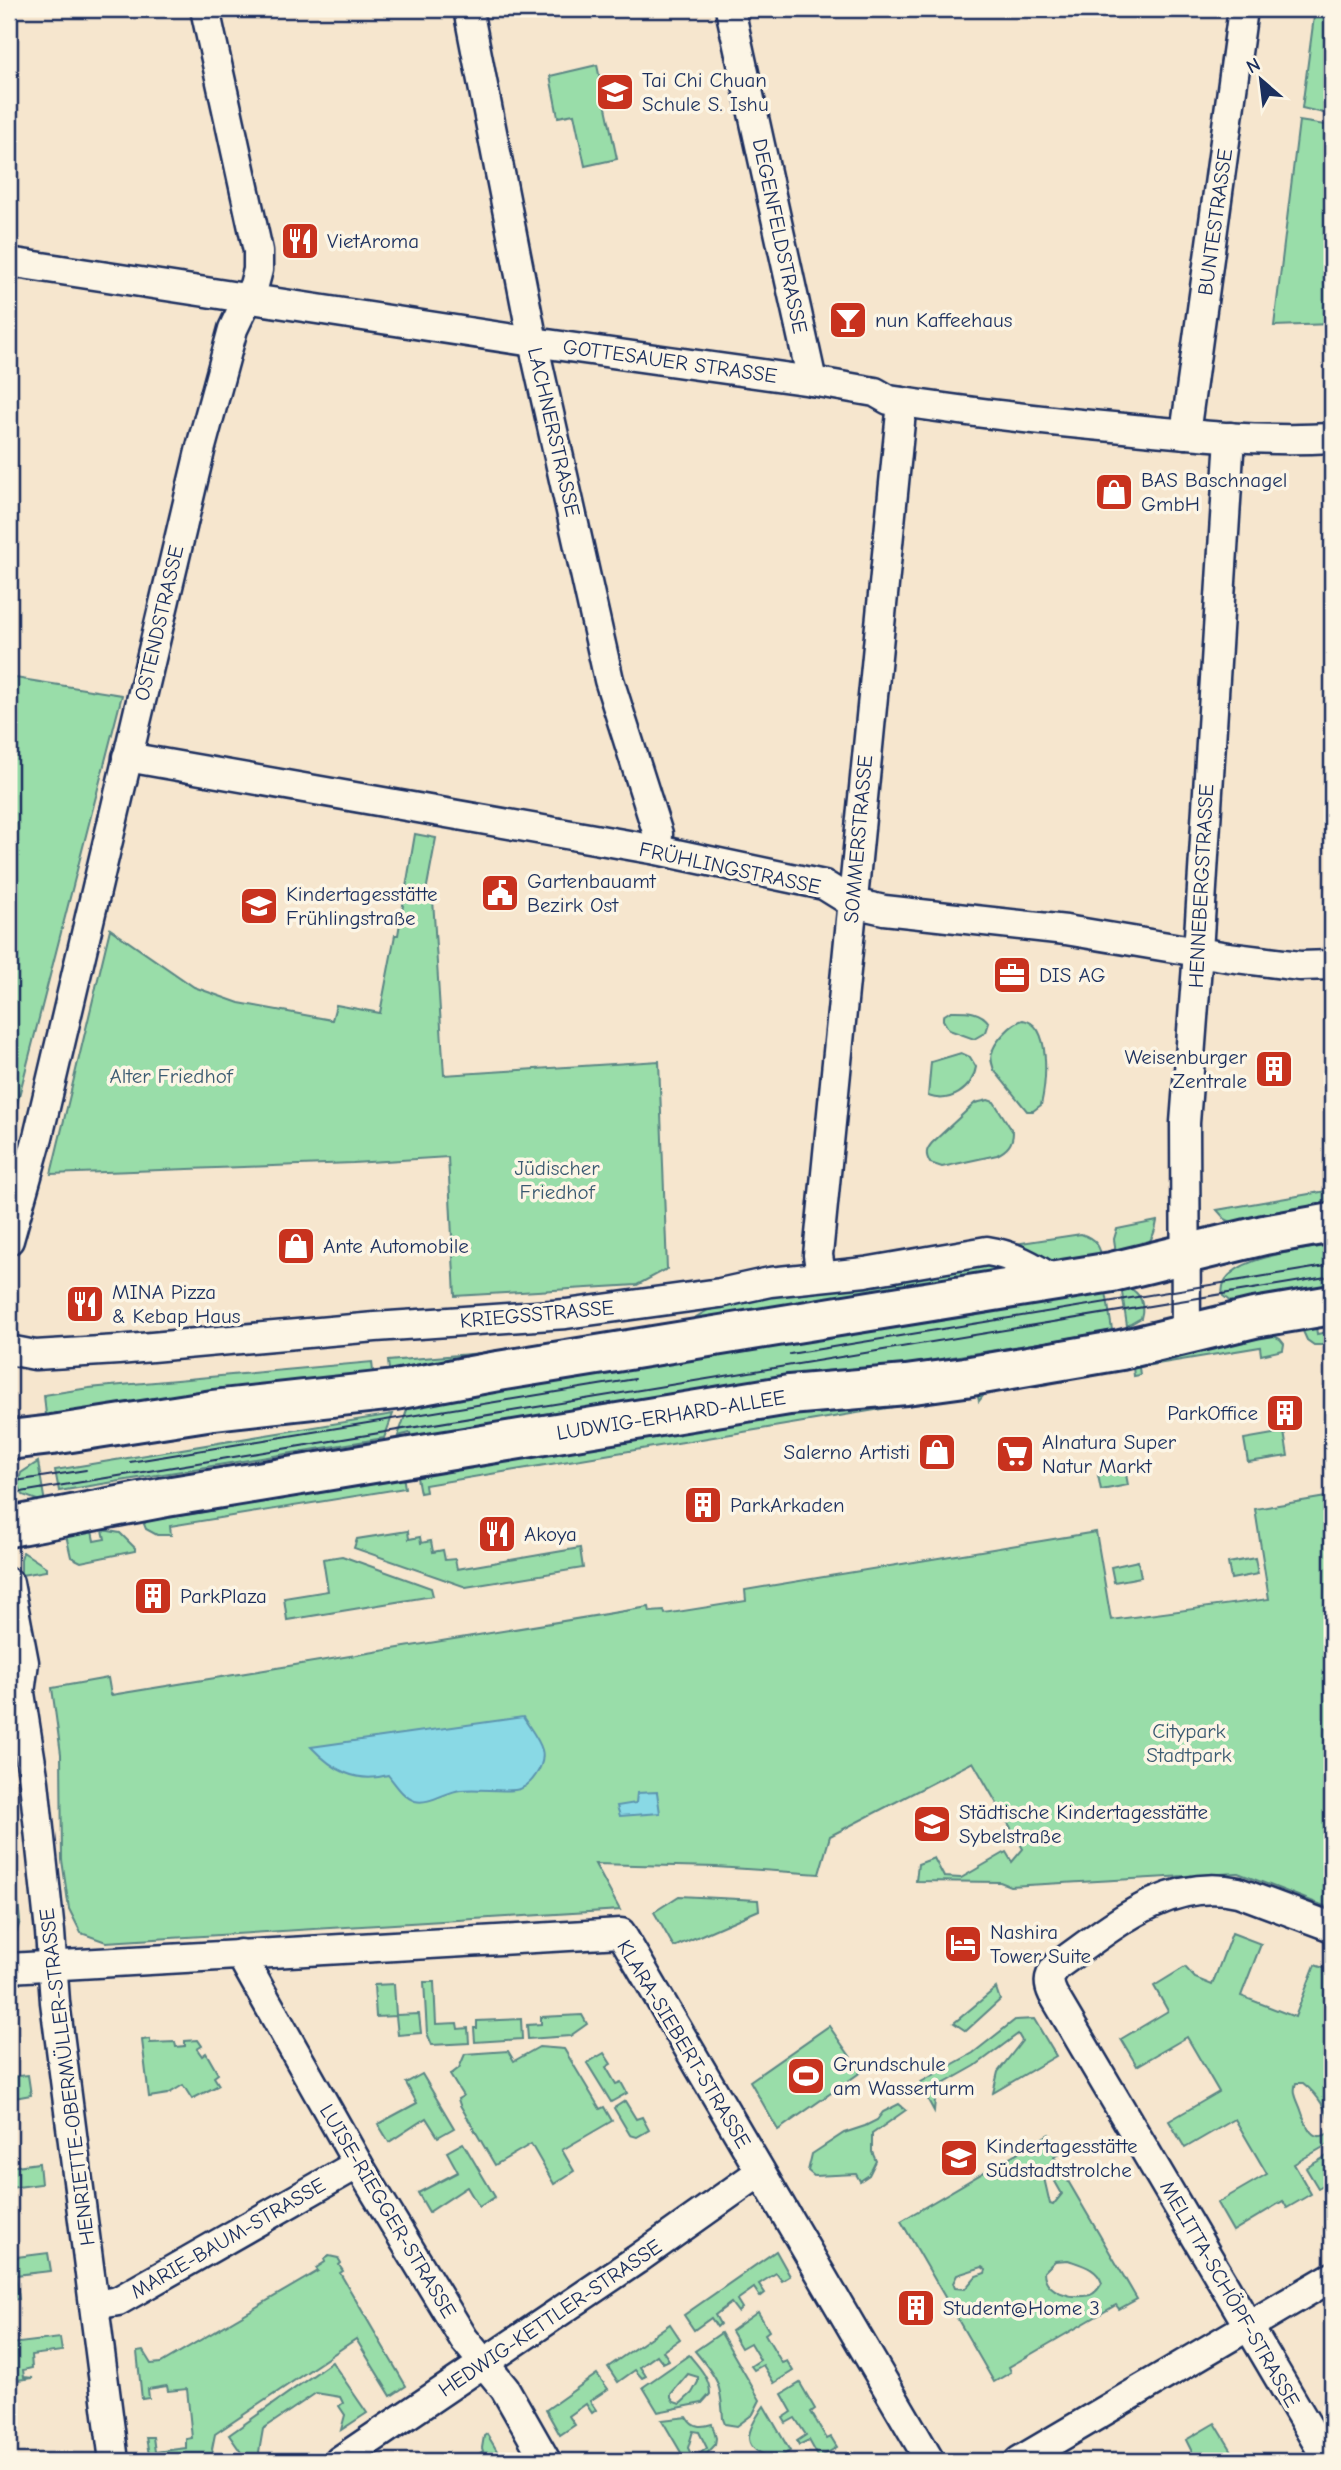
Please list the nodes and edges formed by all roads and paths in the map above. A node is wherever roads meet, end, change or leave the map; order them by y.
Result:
1 (205, 9) edge
2 (468, 9) edge
3 (730, 9) edge
4 (1243, 9) edge
5 (9, 262) edge
6 (248, 299) junction
7 (534, 342) junction
8 (813, 381) junction
9 (902, 402) junction
10 (1185, 434) junction
11 (1230, 437) junction
12 (1332, 438) edge
13 (127, 757) junction
14 (657, 850) junction
15 (853, 902) junction
16 (1198, 952) junction
17 (1332, 965) edge
18 (1332, 1223) edge
19 (9, 1240) edge
20 (1184, 1255) junction
21 (821, 1276) junction
22 (1055, 1281) junction
23 (1332, 1305) edge
24 (1186, 1335) junction
25 (9, 1350) edge
26 (9, 1440) edge
27 (9, 1527) edge
28 (9, 1583) edge
29 (14, 1683) edge
30 (1332, 1927) edge
31 (240, 1954) junction
32 (53, 1965) junction
33 (9, 1968) edge
34 (358, 2164) junction
35 (760, 2172) junction
36 (1332, 2277) edge
37 (95, 2305) junction
38 (1248, 2326) junction
39 (484, 2363) junction
40 (114, 2461) edge
41 (339, 2461) edge
42 (546, 2461) edge
43 (930, 2461) edge
44 (1019, 2461) edge
45 (1328, 2461) edge

1 - 6 street, OSTENDSTRASSE
2 - 7 street, LACHNERSTRASSE
3 - 8 street, DEGENFELDSTRASSE
4 - 10 street, BUNTESTRASSE
5 - 6 street, GOTTESAUER STRASSE
6 - 7 street, GOTTESAUER STRASSE
6 - 13 street, OSTENDSTRASSE
7 - 8 street, GOTTESAUER STRASSE
7 - 14 street, LACHNERSTRASSE
8 - 9 street, GOTTESAUER STRASSE
9 - 10 street, GOTTESAUER STRASSE
9 - 15 street, SOMMERSTRASSE
10 - 11 street, GOTTESAUER STRASSE
11 - 12 street, GOTTESAUER STRASSE
11 - 16 street, HENNEBERGSTRASSE
13 - 14 street, FRÜHLINGSTRASSE
13 - 19 street, OSTENDSTRASSE
14 - 15 street, FRÜHLINGSTRASSE
15 - 16 street, FRÜHLINGSTRASSE
15 - 21 street, SOMMERSTRASSE
16 - 17 street, FRÜHLINGSTRASSE
16 - 20 street, HENNEBERGSTRASSE
18 - 20 main road
20 - 22 main road
20 - 24 street, HENNEBERGSTRASSE
21 - 22 street, KRIEGSSTRASSE
21 - 25 street, KRIEGSSTRASSE
22 - 26 main road
23 - 24 main road, LUDWIG-ERHARD-ALLEE
24 - 27 main road, LUDWIG-ERHARD-ALLEE
28 - 29 street, HENRIETTE-OBERMÜLLER-STRASSE
29 - 32 street, HENRIETTE-OBERMÜLLER-STRASSE
30 - 38 street, MELITTA-SCHÖPF-STRASSE
31 - 32 street, KLARA-SIEBERT-STRASSE
31 - 34 street, LUISE-RIEGGER-STRASSE
31 - 35 street, KLARA-SIEBERT-STRASSE
32 - 33 street, KLARA-SIEBERT-STRASSE
32 - 37 street, HENRIETTE-OBERMÜLLER-STRASSE
34 - 37 street, MARIE-BAUM-STRASSE
34 - 39 street, LUISE-RIEGGER-STRASSE
35 - 39 street, HEDWIG-KETTLER-STRASSE
35 - 43 street, KLARA-SIEBERT-STRASSE
36 - 38 street
37 - 40 street, HENRIETTE-OBERMÜLLER-STRASSE
38 - 44 street
38 - 45 street, MELITTA-SCHÖPF-STRASSE
39 - 41 street, HEDWIG-KETTLER-STRASSE
39 - 42 street, LUISE-RIEGGER-STRASSE

